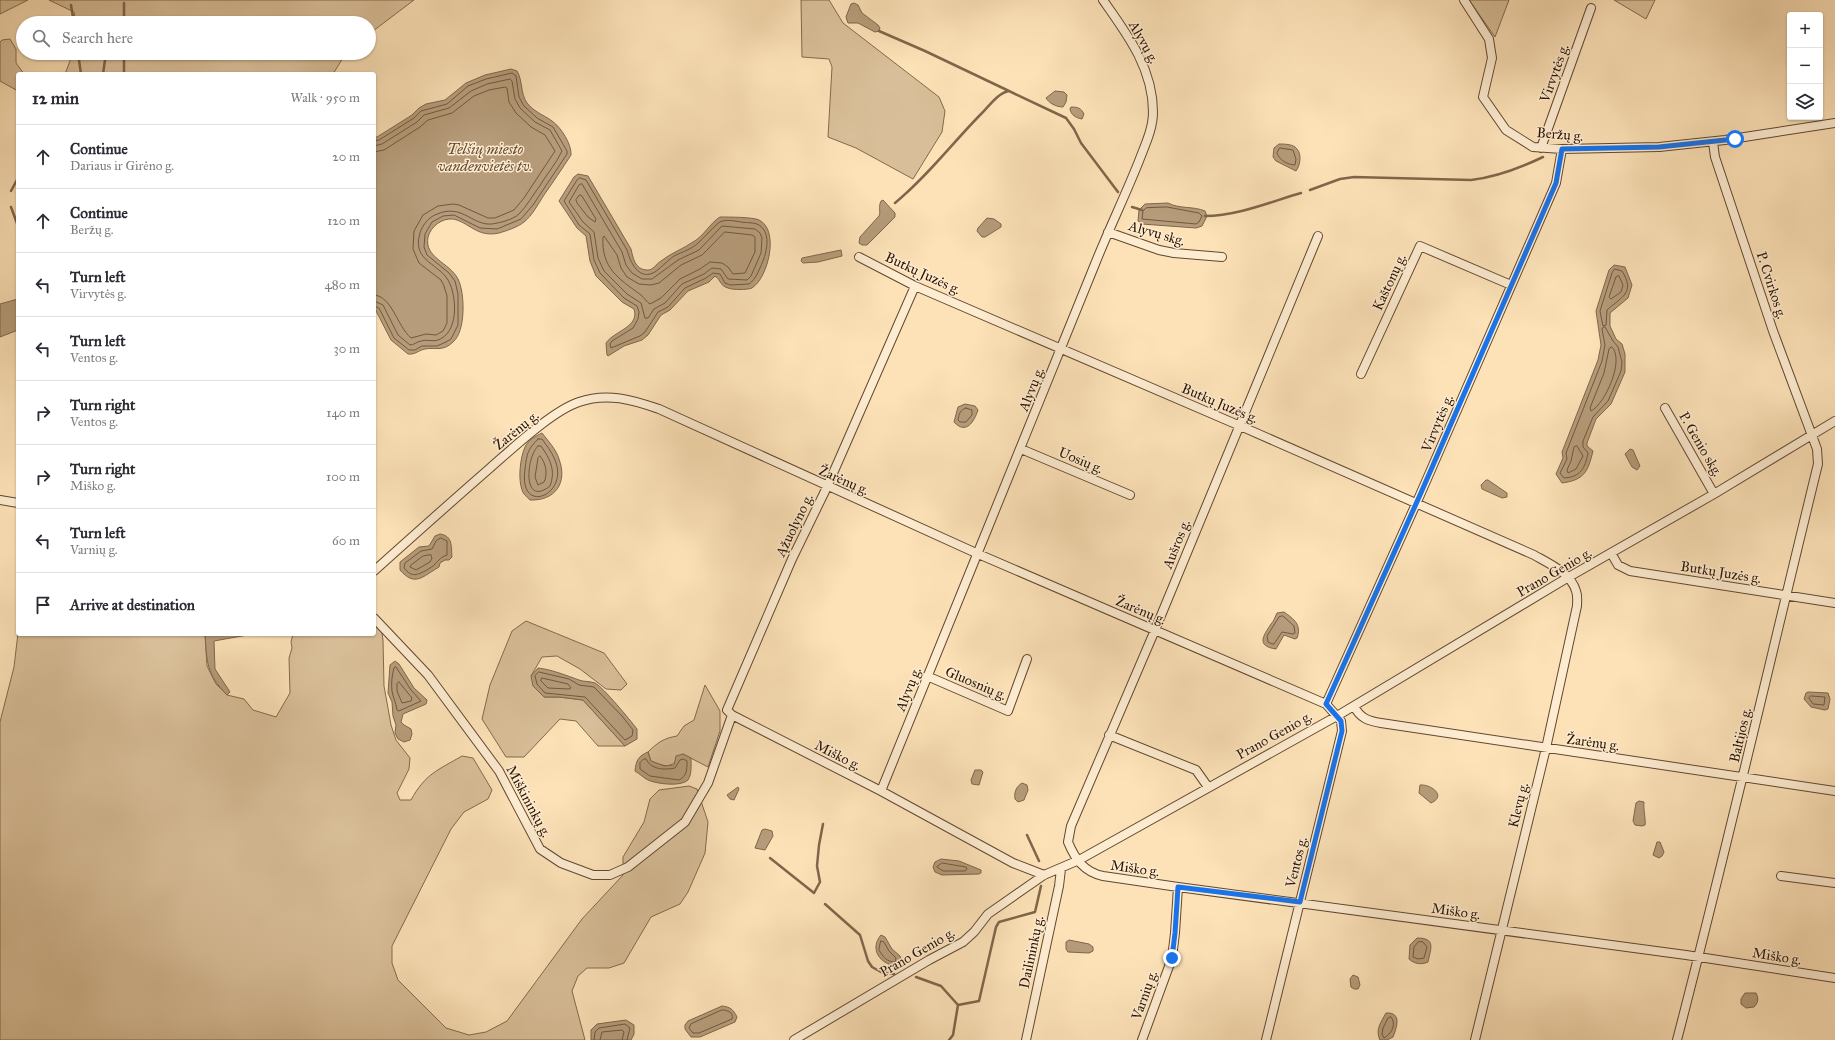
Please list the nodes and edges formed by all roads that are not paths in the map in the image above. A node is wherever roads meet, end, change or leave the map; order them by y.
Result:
1 (1103, 0) edge
2 (1464, 0) edge
3 (1591, 8) dead end
4 (1835, 123) edge
5 (1713, 142) junction
6 (1541, 148) junction
7 (1562, 149) junction
8 (1108, 232) junction
9 (1318, 236) dead end
10 (859, 257) dead end
11 (1222, 257) dead end
12 (1511, 285) junction
13 (915, 286) junction
14 (1061, 348) junction
15 (1361, 374) dead end
16 (1665, 408) dead end
17 (1835, 421) edge
18 (1238, 425) junction
19 (1811, 435) junction
20 (1021, 449) junction
21 (827, 487) junction
22 (1714, 494) junction
23 (1130, 495) dead end
24 (0, 500) edge
25 (1416, 502) junction
26 (16, 503) edge
27 (976, 553) junction
28 (1611, 553) junction
29 (376, 569) edge
30 (1567, 578) junction
31 (1786, 596) junction
32 (1835, 603) edge
33 (376, 620) edge
34 (1155, 630) junction
35 (1027, 659) dead end
36 (927, 676) junction
37 (1326, 704) junction
38 (1354, 706) junction
39 (730, 713) junction
40 (1337, 716) junction
41 (1109, 735) junction
42 (1546, 748) junction
43 (1744, 776) junction
44 (1208, 787) junction
45 (1835, 791) edge
46 (881, 792) junction
47 (1079, 860) junction
48 (1061, 869) junction
49 (1044, 875) junction
50 (1781, 876) dead end
51 (1835, 883) edge
52 (1178, 887) junction
53 (1300, 902) junction
54 (1502, 930) junction
55 (1699, 957) junction
56 (1835, 978) edge
57 (794, 1040) edge
58 (1026, 1040) edge
59 (1142, 1040) edge
60 (1266, 1040) edge
61 (1475, 1040) edge
62 (1677, 1040) edge

1 - 8 street, Alyvų g.
2 - 6 street, Beržų g.
3 - 6 street, Virvytės g.
4 - 5 street, Beržų g.
5 - 7 street, Beržų g.
5 - 19 street, P. Cvirkos g.
6 - 7 street, Beržų g.
7 - 12 street, Virvytės g.
8 - 11 street, Alyvų skg.
8 - 14 street, Alyvų g.
9 - 18 street, Aušros g.
10 - 13 street, Butkų Juzės g.
12 - 15 street, Kaštonų g.
12 - 25 street, Virvytės g.
13 - 14 street, Butkų Juzės g.
13 - 21 street, Ąžuolyno g.
14 - 18 street, Butkų Juzės g.
14 - 20 street, Alyvų g.
16 - 22 street, P. Genio skg.
17 - 19 street, Prano Genio g.
18 - 25 street, Butkų Juzės g.
18 - 34 street, Aušros g.
19 - 22 street, Prano Genio g.
19 - 31 street, Baltijos g.
20 - 23 street, Uosių g.
20 - 27 street, Alyvų g.
21 - 27 street, Žarėnų g.
21 - 29 street, Žarėnų g.
21 - 39 street, Ąžuolyno g.
22 - 28 street, Prano Genio g.
24 - 26 street
25 - 30 street, Butkų Juzės g.
25 - 37 street, Virvytės g.
27 - 34 street, Žarėnų g.
27 - 36 street, Alyvų g.
28 - 30 street, Prano Genio g.
28 - 31 street, Butkų Juzės g.
30 - 38 street, Prano Genio g.
30 - 42 street, Klevų g.
31 - 32 street, Butkų Juzės g.
31 - 43 street, Baltijos g.
33 - 39 street, Miškininkų g.
34 - 37 street, Žarėnų g.
34 - 41 street, Aušros g.
35 - 36 street, Gluosnių g.
36 - 46 street, Alyvų g.
37 - 40 street, Žarėnų g.
38 - 40 street, Prano Genio g.
38 - 42 street, Žarėnų g.
39 - 46 street, Miško g.
40 - 44 street, Prano Genio g.
40 - 53 street, Ventos g.
41 - 44 street
41 - 47 street, Aušros g.
42 - 43 street, Žarėnų g.
42 - 54 street, Klevų g.
43 - 45 street, Žarėnų g.
43 - 55 street, Baltijos g.
44 - 47 street, Prano Genio g.
46 - 49 street, Miško g.
47 - 48 street, Prano Genio g.
47 - 52 street, Miško g.
48 - 49 street, Prano Genio g.
48 - 58 street, Dailininkų g.
49 - 57 street, Prano Genio g.
50 - 51 street
52 - 53 street, Miško g.
52 - 59 street, Varnių g.
53 - 54 street, Miško g.
53 - 60 street, Ventos g.
54 - 55 street, Miško g.
54 - 61 street, Klevų g.
55 - 56 street, Miško g.
55 - 62 street, Baltijos g.

